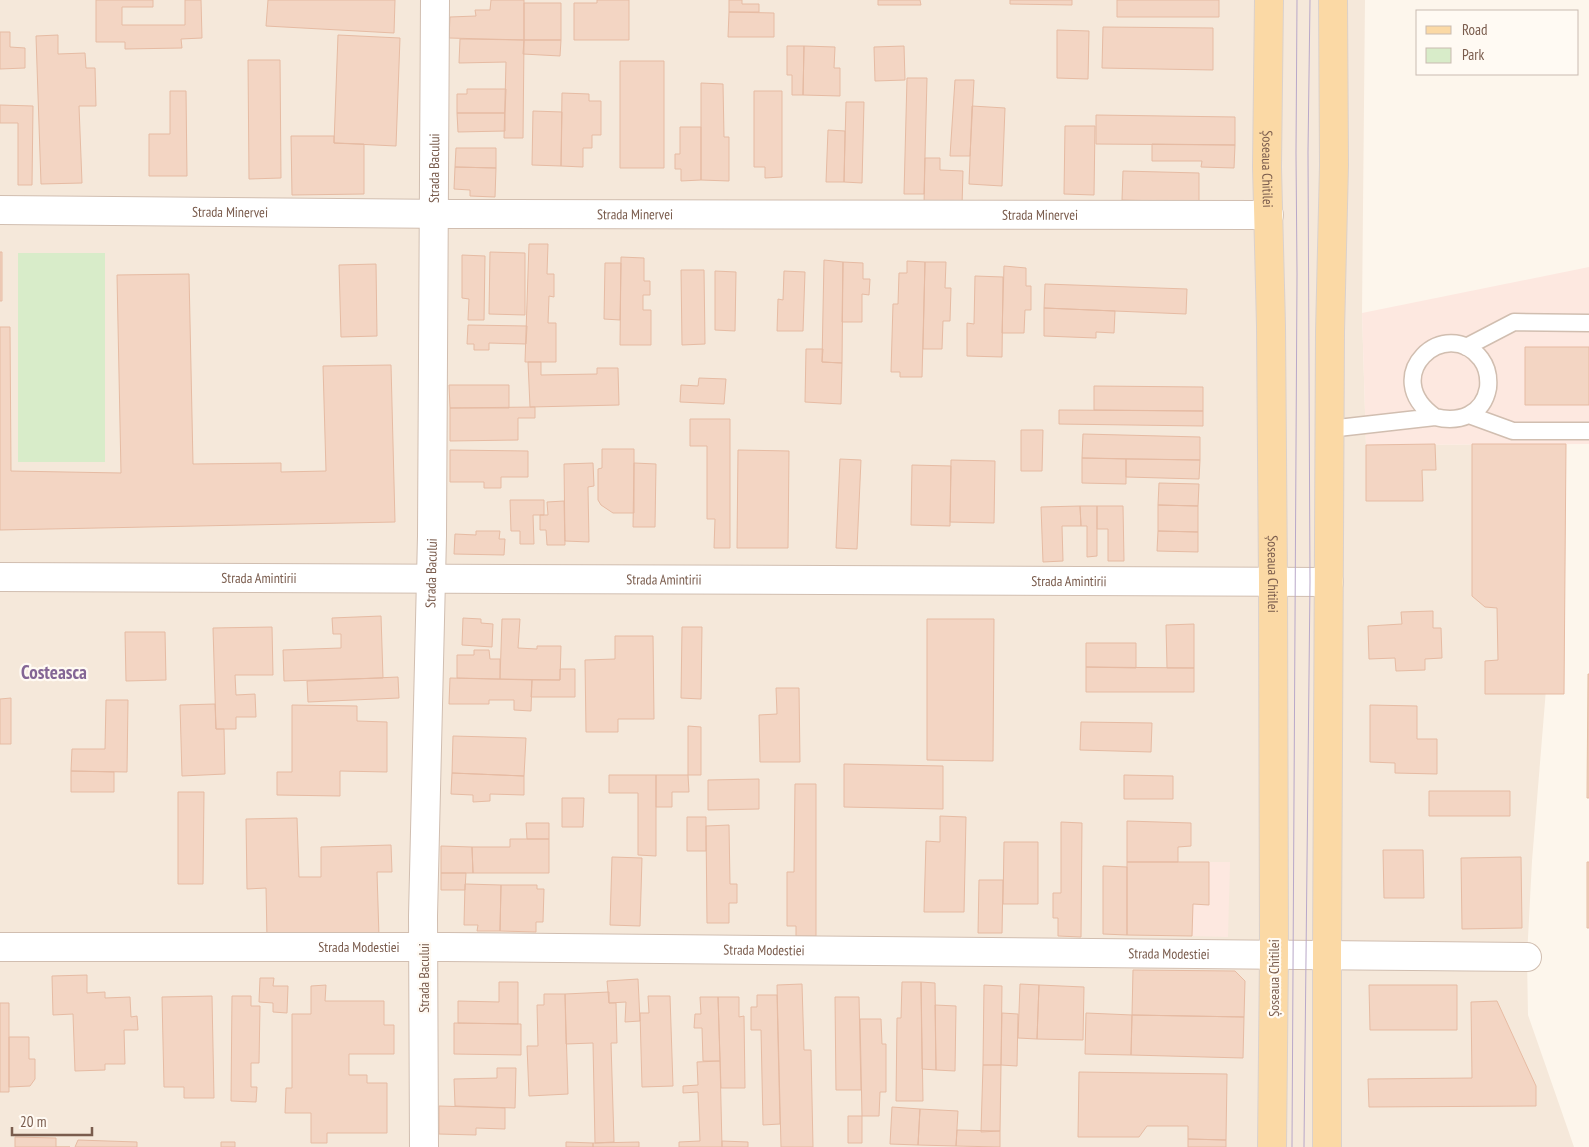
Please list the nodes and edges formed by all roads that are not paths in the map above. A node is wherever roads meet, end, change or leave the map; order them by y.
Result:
1 (435, 0) edge
2 (1269, 0) edge
3 (1333, 0) edge
4 (0, 210) edge
5 (434, 214) junction
6 (1269, 214) junction
7 (1589, 323) edge
8 (1466, 347) junction
9 (1469, 415) junction
10 (1435, 416) junction
11 (1329, 429) junction
12 (1589, 431) edge
13 (0, 577) edge
14 (431, 579) junction
15 (1273, 582) junction
16 (1329, 582) junction
17 (0, 947) edge
18 (424, 947) junction
19 (1274, 954) junction
20 (1327, 954) junction
21 (1527, 957) dead end
22 (424, 1147) edge
23 (1272, 1147) edge
24 (1327, 1147) edge

1 - 5 street, Strada Bacului
2 - 6 main road, Șoseaua Chitilei
3 - 11 main road
4 - 5 street, Strada Minervei
5 - 6 street, Strada Minervei
5 - 14 street, Strada Bacului
6 - 15 main road, Șoseaua Chitilei
7 - 8 lane
8 - 9 lane
8 - 10 lane
9 - 10 lane
9 - 12 lane
10 - 11 lane
11 - 16 main road
13 - 14 street, Strada Amintirii
14 - 15 street, Strada Amintirii
14 - 18 street, Strada Bacului
15 - 16 street, Strada Amintirii
15 - 19 main road, Șoseaua Chitilei
16 - 20 main road
17 - 18 street, Strada Modestiei
18 - 19 street, Strada Modestiei
18 - 22 street, Strada Bacului
19 - 20 street, Strada Modestiei
19 - 23 main road, Șoseaua Chitilei
20 - 21 street, Strada Modestiei
20 - 24 main road

